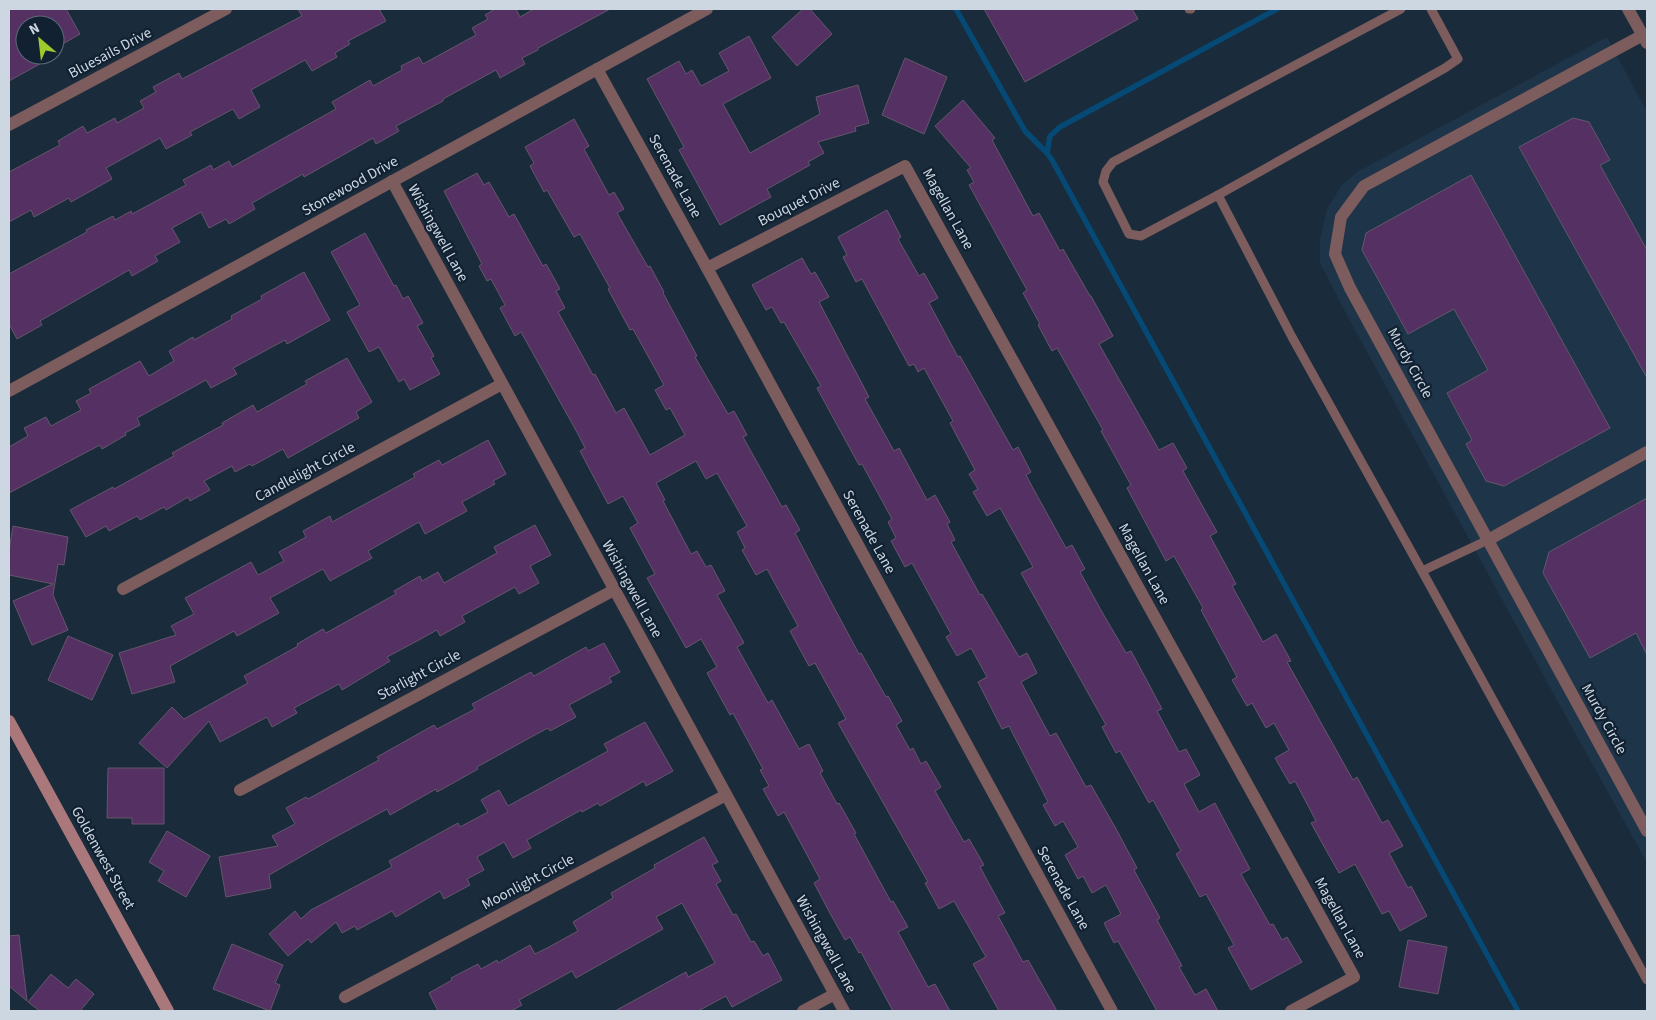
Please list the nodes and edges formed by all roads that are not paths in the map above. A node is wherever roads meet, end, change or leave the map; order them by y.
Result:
1 (226, 9) edge
2 (707, 9) edge
3 (1401, 9) edge
4 (1431, 9) edge
5 (1628, 9) edge
6 (1645, 39) edge
7 (597, 69) junction
8 (9, 125) edge
9 (905, 166) joint
10 (392, 181) junction
11 (1218, 195) junction
12 (707, 268) junction
13 (502, 384) junction
14 (9, 391) edge
15 (1647, 452) edge
16 (1488, 540) junction
17 (1422, 571) junction
18 (123, 589) dead end
19 (614, 590) junction
20 (9, 721) edge
21 (240, 790) dead end
22 (726, 795) junction
23 (1647, 831) edge
24 (1647, 980) edge
25 (835, 994) junction
26 (345, 997) dead end
27 (168, 1011) edge
28 (803, 1011) edge
29 (844, 1011) edge
30 (1112, 1011) edge
31 (1291, 1011) edge

1 - 8 street, Bluesails Drive
2 - 7 street, Stonewood Drive
3 - 11 lane
4 - 11 lane
5 - 6 street
6 - 16 street, Murdy Circle
7 - 10 street, Stonewood Drive
7 - 12 street, Serenade Lane
9 - 12 street, Bouquet Drive
9 - 31 street, Magellan Lane
10 - 13 street, Wishingwell Lane
10 - 14 street, Stonewood Drive
11 - 17 lane
12 - 30 street, Serenade Lane
13 - 18 street, Candlelight Circle
13 - 19 street, Wishingwell Lane
15 - 16 street
16 - 17 lane
16 - 23 street, Murdy Circle
17 - 24 lane
19 - 21 street, Starlight Circle
19 - 22 street, Wishingwell Lane
20 - 27 main road, Goldenwest Street
22 - 25 street, Wishingwell Lane
22 - 26 street, Moonlight Circle
25 - 28 street
25 - 29 street, Wishingwell Lane

